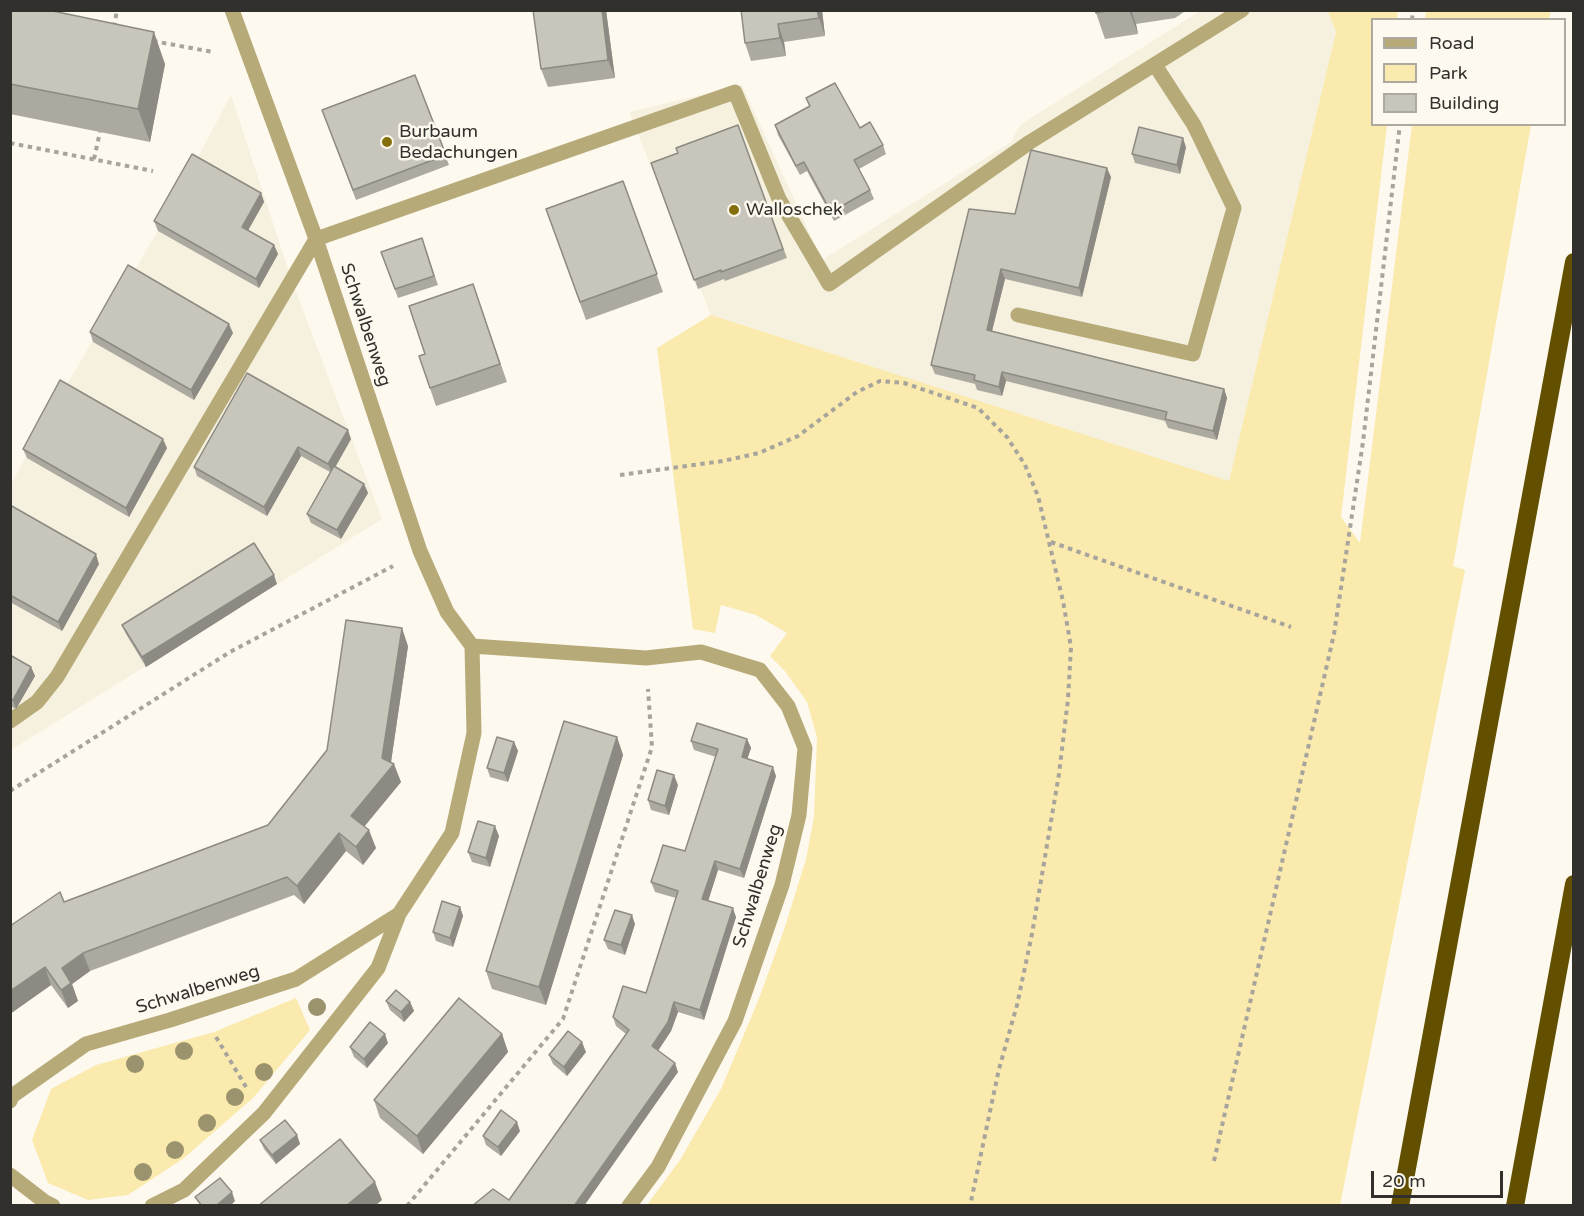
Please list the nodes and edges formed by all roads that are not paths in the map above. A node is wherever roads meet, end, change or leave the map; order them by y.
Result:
1 (231, 10) edge
2 (1242, 10) edge
3 (1155, 65) junction
4 (316, 239) junction
5 (1574, 262) edge
6 (1018, 315) dead end
7 (472, 646) junction
8 (10, 721) edge
9 (1574, 884) edge
10 (399, 914) junction
11 (10, 1101) edge
12 (10, 1175) edge
13 (53, 1206) edge
14 (152, 1206) edge
15 (629, 1206) edge
16 (1400, 1206) edge
17 (1515, 1206) edge

1 - 4 street, Schwalbenweg
2 - 3 street
3 - 4 street
3 - 6 street
4 - 7 street, Schwalbenweg
4 - 8 street
5 - 16 highway
7 - 10 street, Schwalbenweg
7 - 15 street, Schwalbenweg
9 - 17 highway
10 - 11 street, Schwalbenweg
10 - 14 street, Schwalbenweg
12 - 13 street

